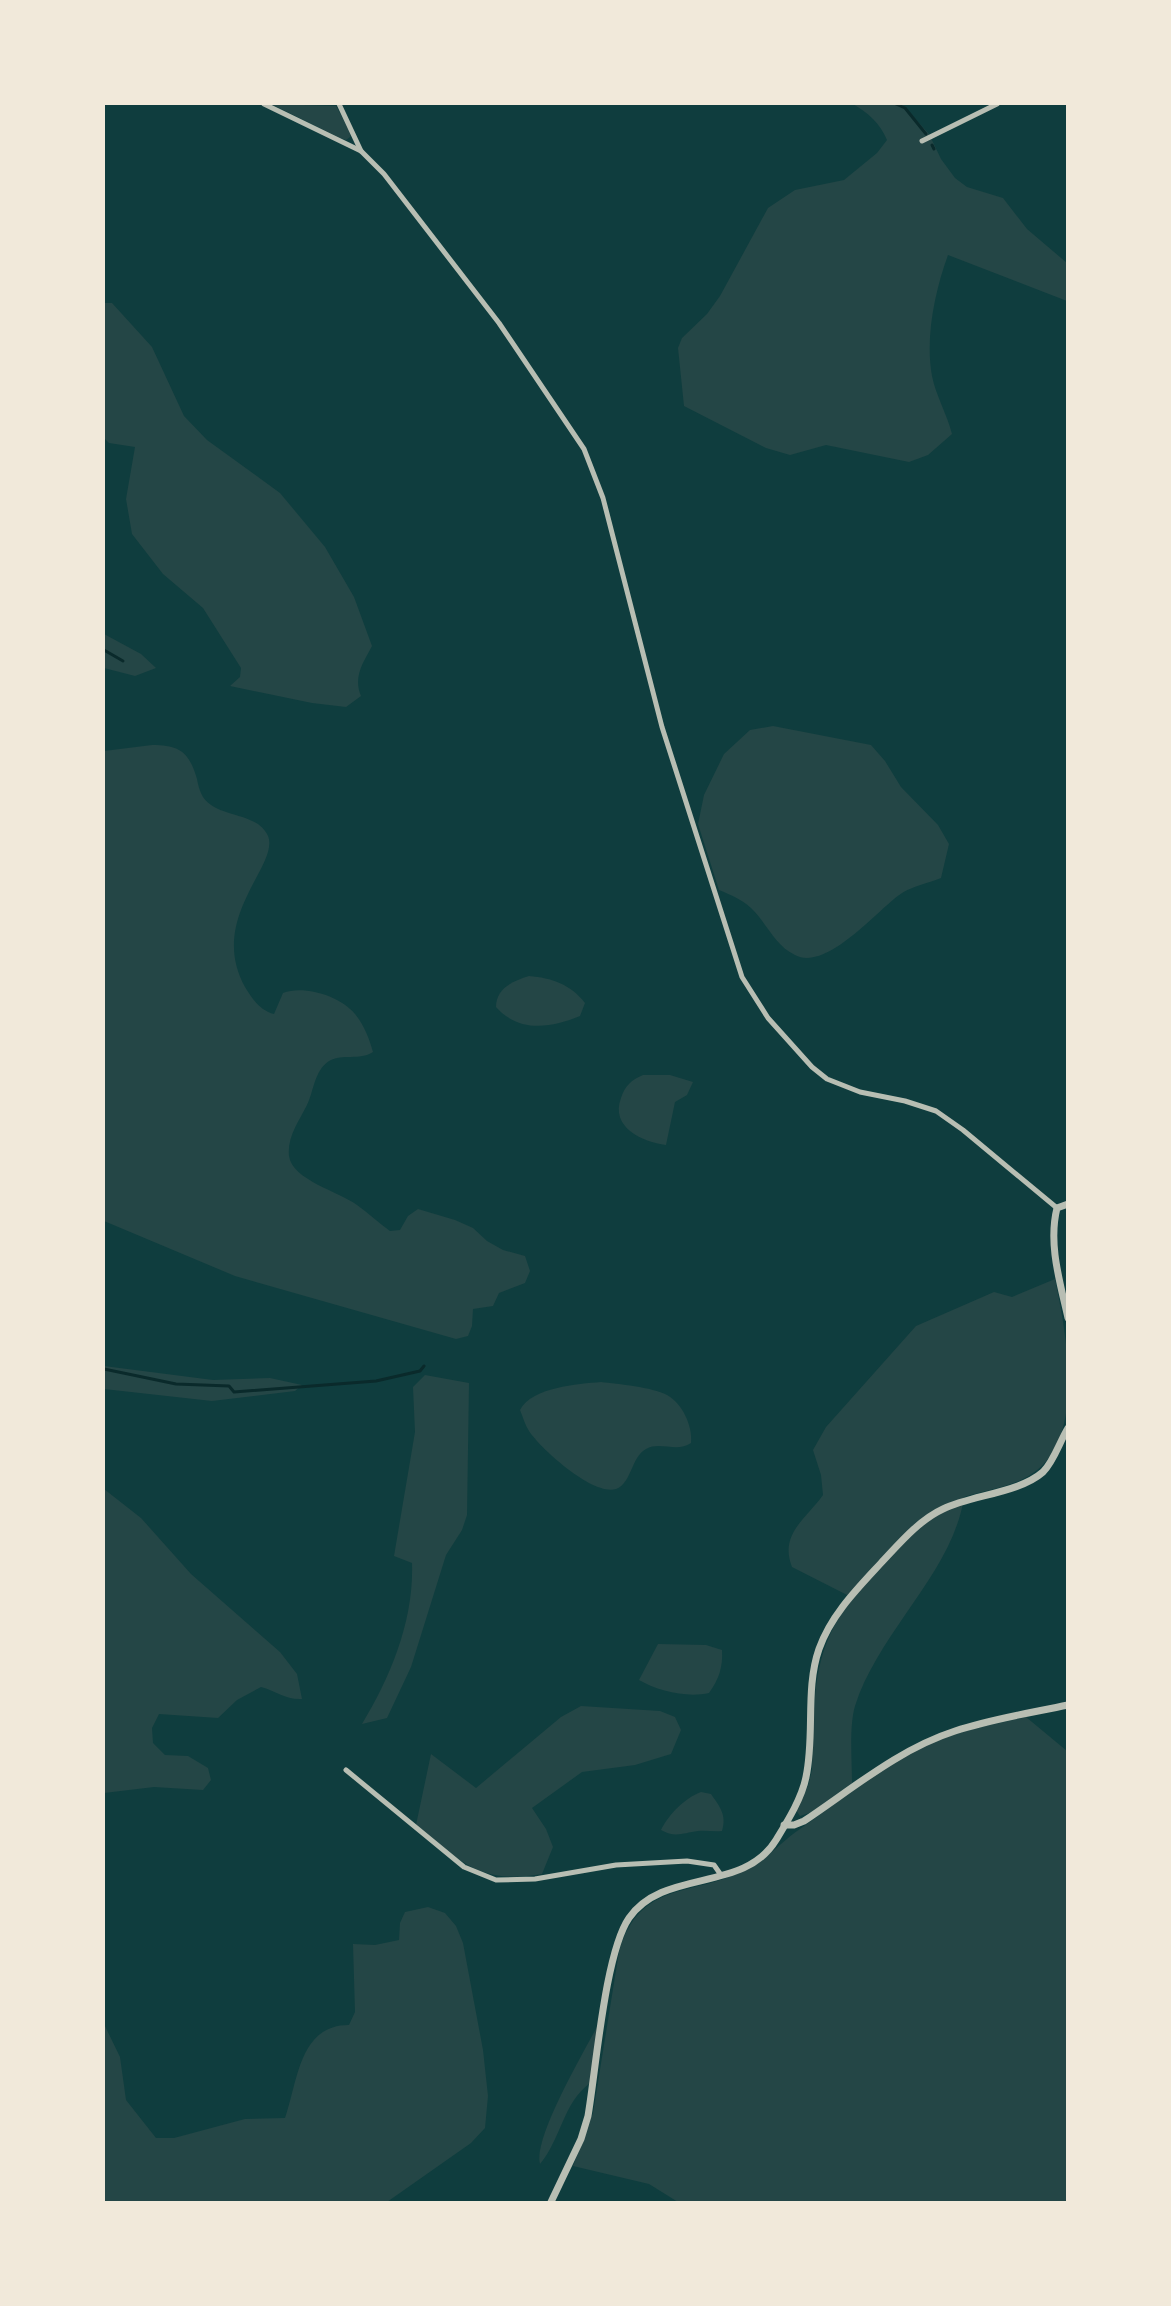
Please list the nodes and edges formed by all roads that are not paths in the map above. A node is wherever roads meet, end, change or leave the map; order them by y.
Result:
1 (264, 104) edge
2 (339, 104) edge
3 (997, 104) edge
4 (922, 141) dead end
5 (361, 151) junction
6 (1068, 1204) edge
7 (1057, 1208) junction
8 (1068, 1318) edge
9 (1068, 1428) edge
10 (1068, 1705) edge
11 (346, 1770) dead end
12 (784, 1825) junction
13 (722, 1875) junction
14 (552, 2202) edge

1 - 5 street
2 - 5 street
3 - 4 street
5 - 7 street
6 - 7 street
7 - 8 street
9 - 12 street
10 - 12 street
11 - 13 street
12 - 13 street
13 - 14 street

